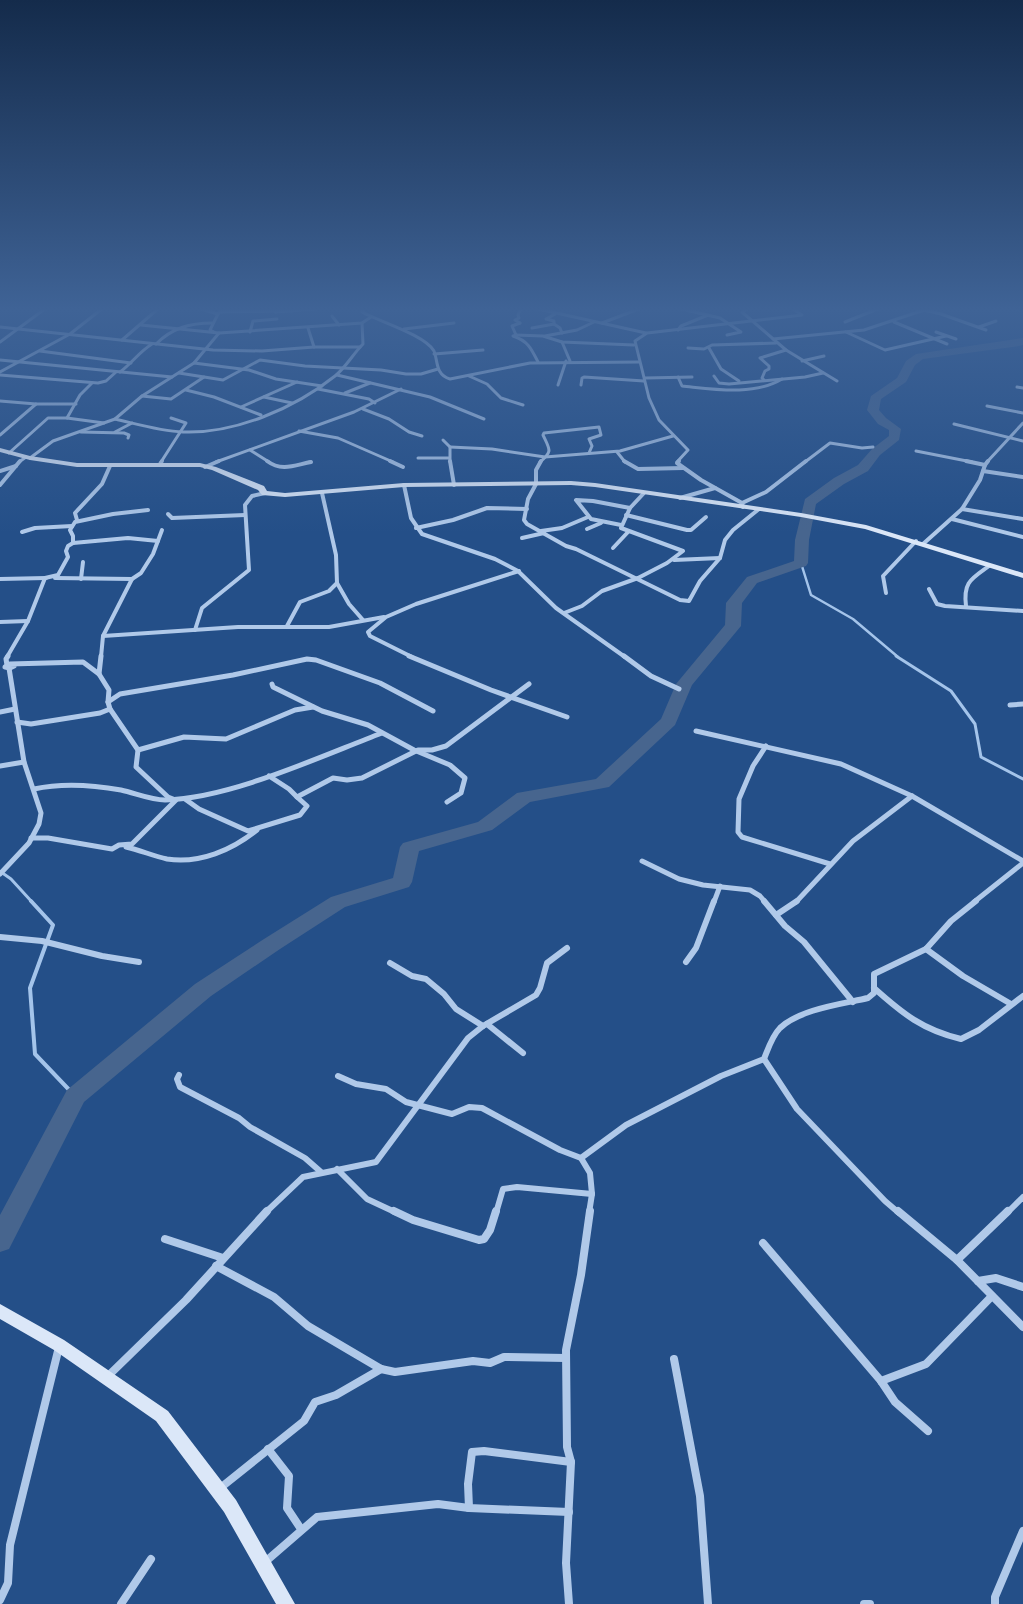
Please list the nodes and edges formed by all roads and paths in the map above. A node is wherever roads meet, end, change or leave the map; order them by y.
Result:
1 (91, 383) edge
2 (163, 383) edge
3 (196, 383) edge
4 (295, 383) edge
5 (300, 383) edge
6 (326, 383) edge
7 (369, 383) edge
8 (375, 383) edge
9 (484, 383) edge
10 (645, 383) edge
11 (679, 383) edge
12 (778, 383) edge
13 (1017, 387) dead end
14 (320, 388) junction
15 (1023, 388) edge
16 (401, 389) junction
17 (186, 390) junction
18 (345, 393) junction
19 (142, 396) junction
20 (264, 397) junction
21 (0, 401) edge
22 (292, 403) junction
23 (375, 403) junction
24 (36, 404) junction
25 (76, 404) junction
26 (524, 405) dead end
27 (987, 406) dead end
28 (241, 407) junction
29 (363, 409) junction
30 (1023, 413) edge
31 (262, 415) junction
32 (67, 418) junction
33 (171, 418) dead end
34 (115, 419) junction
35 (484, 419) dead end
36 (104, 423) junction
37 (132, 423) junction
38 (1023, 423) edge
39 (954, 424) dead end
40 (299, 431) junction
41 (78, 432) junction
42 (183, 432) junction
43 (112, 433) junction
44 (0, 435) edge
45 (422, 436) dead end
46 (673, 436) junction
47 (1008, 437) junction
48 (128, 438) dead end
49 (443, 440) dead end
50 (1023, 441) edge
51 (450, 447) junction
52 (872, 447) dead end
53 (0, 450) edge
54 (247, 450) junction
55 (617, 452) junction
56 (916, 452) dead end
57 (9, 453) junction
58 (589, 453) junction
59 (545, 457) junction
60 (28, 458) junction
61 (418, 458) dead end
62 (450, 458) junction
63 (311, 462) dead end
64 (160, 464) junction
65 (19, 465) junction
66 (985, 465) junction
67 (110, 466) junction
68 (205, 467) junction
69 (403, 467) dead end
70 (684, 469) junction
71 (0, 471) edge
72 (983, 472) junction
73 (1023, 477) edge
74 (536, 484) junction
75 (0, 485) edge
76 (404, 485) junction
77 (454, 485) junction
78 (716, 487) junction
79 (261, 489) junction
80 (322, 493) junction
81 (644, 493) junction
82 (680, 498) junction
83 (742, 505) junction
84 (630, 508) junction
85 (527, 509) junction
86 (759, 509) junction
87 (962, 509) junction
88 (148, 510) dead end
89 (168, 514) dead end
90 (245, 515) junction
91 (626, 516) junction
92 (588, 517) junction
93 (706, 517) dead end
94 (952, 519) junction
95 (1023, 519) edge
96 (78, 520) junction
97 (602, 522) junction
98 (621, 525) junction
99 (72, 526) junction
100 (416, 528) junction
101 (588, 529) dead end
102 (162, 530) dead end
103 (22, 532) dead end
104 (542, 532) junction
105 (628, 532) junction
106 (1023, 537) edge
107 (522, 538) dead end
108 (158, 540) junction
109 (920, 542) junction
110 (74, 543) junction
111 (613, 548) dead end
112 (720, 558) junction
113 (672, 560) junction
114 (82, 562) dead end
115 (989, 566) junction
116 (519, 571) junction
117 (1023, 576) edge
118 (45, 578) junction
119 (81, 578) junction
120 (638, 578) junction
121 (0, 579) edge
122 (132, 579) junction
123 (337, 583) junction
124 (929, 589) dead end
125 (886, 593) dead end
126 (966, 606) junction
127 (1023, 611) edge
128 (564, 613) junction
129 (386, 616) junction
130 (363, 620) junction
131 (28, 621) junction
132 (0, 622) edge
133 (287, 626) junction
134 (196, 630) junction
135 (103, 636) junction
136 (7, 666) edge
137 (99, 674) junction
138 (272, 684) dead end
139 (529, 684) dead end
140 (679, 689) dead end
141 (508, 698) junction
142 (108, 702) junction
143 (1010, 704) dead end
144 (1023, 704) edge
145 (314, 707) junction
146 (15, 709) junction
147 (110, 709) junction
148 (0, 712) edge
149 (432, 712) dead end
150 (567, 718) dead end
151 (17, 722) junction
152 (696, 731) dead end
153 (382, 733) junction
154 (766, 746) junction
155 (138, 750) junction
156 (418, 750) junction
157 (24, 762) junction
158 (0, 766) edge
159 (268, 776) junction
160 (34, 789) junction
161 (912, 796) junction
162 (297, 797) junction
163 (185, 799) junction
164 (176, 800) junction
165 (447, 802) dead end
166 (258, 829) junction
167 (31, 838) junction
168 (119, 845) junction
169 (642, 861) dead end
170 (1023, 862) edge
171 (830, 864) junction
172 (0, 874) edge
173 (720, 886) junction
174 (776, 915) junction
175 (0, 937) edge
176 (567, 948) dead end
177 (926, 949) junction
178 (139, 962) dead end
179 (686, 962) dead end
180 (390, 964) dead end
181 (874, 988) junction
182 (1023, 996) edge
183 (853, 1002) junction
184 (1011, 1004) junction
185 (485, 1025) junction
186 (523, 1053) dead end
187 (764, 1059) junction
188 (179, 1075) dead end
189 (338, 1076) dead end
190 (417, 1105) junction
191 (581, 1158) junction
192 (337, 1169) junction
193 (321, 1172) junction
194 (592, 1194) junction
195 (1023, 1196) edge
196 (165, 1239) dead end
197 (763, 1243) dead end
198 (222, 1258) junction
199 (957, 1260) junction
200 (216, 1266) junction
201 (978, 1281) junction
202 (1023, 1287) edge
203 (992, 1296) junction
204 (0, 1311) edge
205 (1023, 1327) edge
206 (59, 1345) junction
207 (566, 1358) junction
208 (674, 1359) dead end
209 (381, 1369) junction
210 (107, 1377) junction
211 (881, 1381) junction
212 (928, 1431) dead end
213 (268, 1450) junction
214 (571, 1462) junction
215 (218, 1490) junction
216 (468, 1508) junction
217 (569, 1512) junction
218 (301, 1529) junction
219 (1023, 1530) edge
220 (150, 1559) dead end
221 (264, 1563) junction
222 (0, 1600) edge
223 (121, 1604) edge
224 (286, 1604) edge
225 (568, 1604) edge
226 (708, 1604) edge
227 (864, 1604) edge
228 (870, 1604) edge
229 (995, 1604) edge

1 - 25 street
2 - 19 street
3 - 17 street
4 - 20 street
5 - 14 street
6 - 14 street
7 - 18 street
8 - 16 street
9 - 26 street
10 - 46 street
11 - 12 street
13 - 15 street
14 - 18 street
14 - 22 street
16 - 23 street
16 - 35 street
17 - 19 street
17 - 28 street
18 - 23 street
19 - 34 street
20 - 22 street
20 - 28 street
21 - 24 street
22 - 31 street
23 - 29 street
24 - 25 street
24 - 44 street
25 - 32 street
27 - 30 street
28 - 31 street
29 - 40 street
29 - 45 street
31 - 42 street
32 - 36 street
32 - 57 street
33 - 42 street
34 - 36 street
34 - 37 street
36 - 41 street
37 - 42 street
37 - 43 street
38 - 47 street
39 - 47 street
40 - 54 street
40 - 69 street
41 - 43 street
41 - 60 street
42 - 64 street
43 - 48 street
46 - 55 street
46 - 70 street
47 - 50 street
47 - 66 street
49 - 51 street
51 - 59 street
51 - 62 street
52 - 83 street
53 - 57 street
54 - 63 street
54 - 68 street
55 - 58 street
55 - 70 street
56 - 66 street
57 - 60 street
58 - 59 street
58 - 59 street
59 - 74 street
60 - 65 street
60 - 67 street
61 - 62 street
62 - 77 street
64 - 67 street
64 - 68 street
65 - 71 street
65 - 75 street
66 - 72 street
67 - 96 street
68 - 79 street
70 - 78 street
72 - 73 street
72 - 87 street
74 - 77 street
74 - 81 street
74 - 85 street
76 - 77 street
76 - 80 street
76 - 100 street
78 - 82 street
78 - 83 street
79 - 80 street
79 - 90 street
80 - 123 street
81 - 82 street
81 - 84 street
82 - 83 street
83 - 86 street
84 - 91 street
84 - 92 street
85 - 100 street
85 - 104 street
86 - 109 street
86 - 112 street
87 - 94 street
87 - 95 street
88 - 96 street
89 - 90 street
90 - 134 street
91 - 93 street
91 - 98 street
92 - 97 street
92 - 104 street
94 - 106 street
94 - 109 street
96 - 99 street
97 - 98 street
97 - 101 street
98 - 105 street
99 - 103 street
99 - 110 street
100 - 116 street
102 - 108 street
104 - 107 street
104 - 120 street
105 - 111 street
105 - 113 street
108 - 110 street
108 - 122 street
109 - 115 street
109 - 125 street
110 - 118 street
112 - 113 street
112 - 120 street
113 - 120 street
114 - 119 street
115 - 117 street
115 - 126 street
116 - 128 street
116 - 129 street
118 - 119 street
118 - 121 street
118 - 131 street
119 - 122 street
120 - 128 street
122 - 135 street
123 - 130 street
123 - 133 street
124 - 126 street
126 - 127 street
128 - 140 street
129 - 130 street
129 - 141 street
130 - 133 street
131 - 132 street
131 - 136 street
133 - 134 street
134 - 135 street
135 - 137 street
136 - 137 street
136 - 146 street
137 - 142 street
138 - 145 street
139 - 141 street
141 - 150 street
141 - 156 street
142 - 147 street
142 - 149 street
143 - 144 street
145 - 153 street
145 - 155 street
146 - 148 street
146 - 151 street
147 - 151 street
147 - 155 street
151 - 157 street
152 - 154 street
153 - 156 street
153 - 159 street
154 - 161 street
154 - 171 street
155 - 164 street
156 - 162 street
156 - 165 street
157 - 158 street
157 - 160 street
159 - 162 street
159 - 163 street
160 - 164 street
160 - 167 street
161 - 170 street
161 - 171 street
162 - 166 street
163 - 164 street
163 - 166 street
164 - 168 street
166 - 168 street
167 - 168 street
167 - 172 street
169 - 173 street
170 - 177 street
171 - 174 street
173 - 174 street
173 - 179 street
174 - 183 street
175 - 178 street
176 - 185 street
177 - 181 street
177 - 184 street
180 - 185 street
181 - 183 street
181 - 184 street
182 - 184 street
183 - 187 street
185 - 186 street
185 - 190 street
187 - 191 street
187 - 199 street
188 - 193 street
189 - 190 street
190 - 191 street
190 - 192 street
191 - 194 street
192 - 193 street
192 - 194 street
193 - 198 street
194 - 207 street
195 - 199 street
196 - 198 street
197 - 211 street
198 - 200 street
199 - 201 street
200 - 209 street
200 - 210 street
201 - 202 street
201 - 203 street
203 - 205 street
203 - 211 street
204 - 206 street
206 - 210 street
206 - 222 street
207 - 209 street
207 - 214 street
208 - 226 street
209 - 213 street
210 - 215 street
211 - 212 street
213 - 215 street
213 - 218 street
214 - 216 street
214 - 217 street
215 - 221 street
216 - 217 street
216 - 218 street
217 - 225 street
218 - 221 street
219 - 229 street
220 - 223 street
221 - 224 street
227 - 228 street

